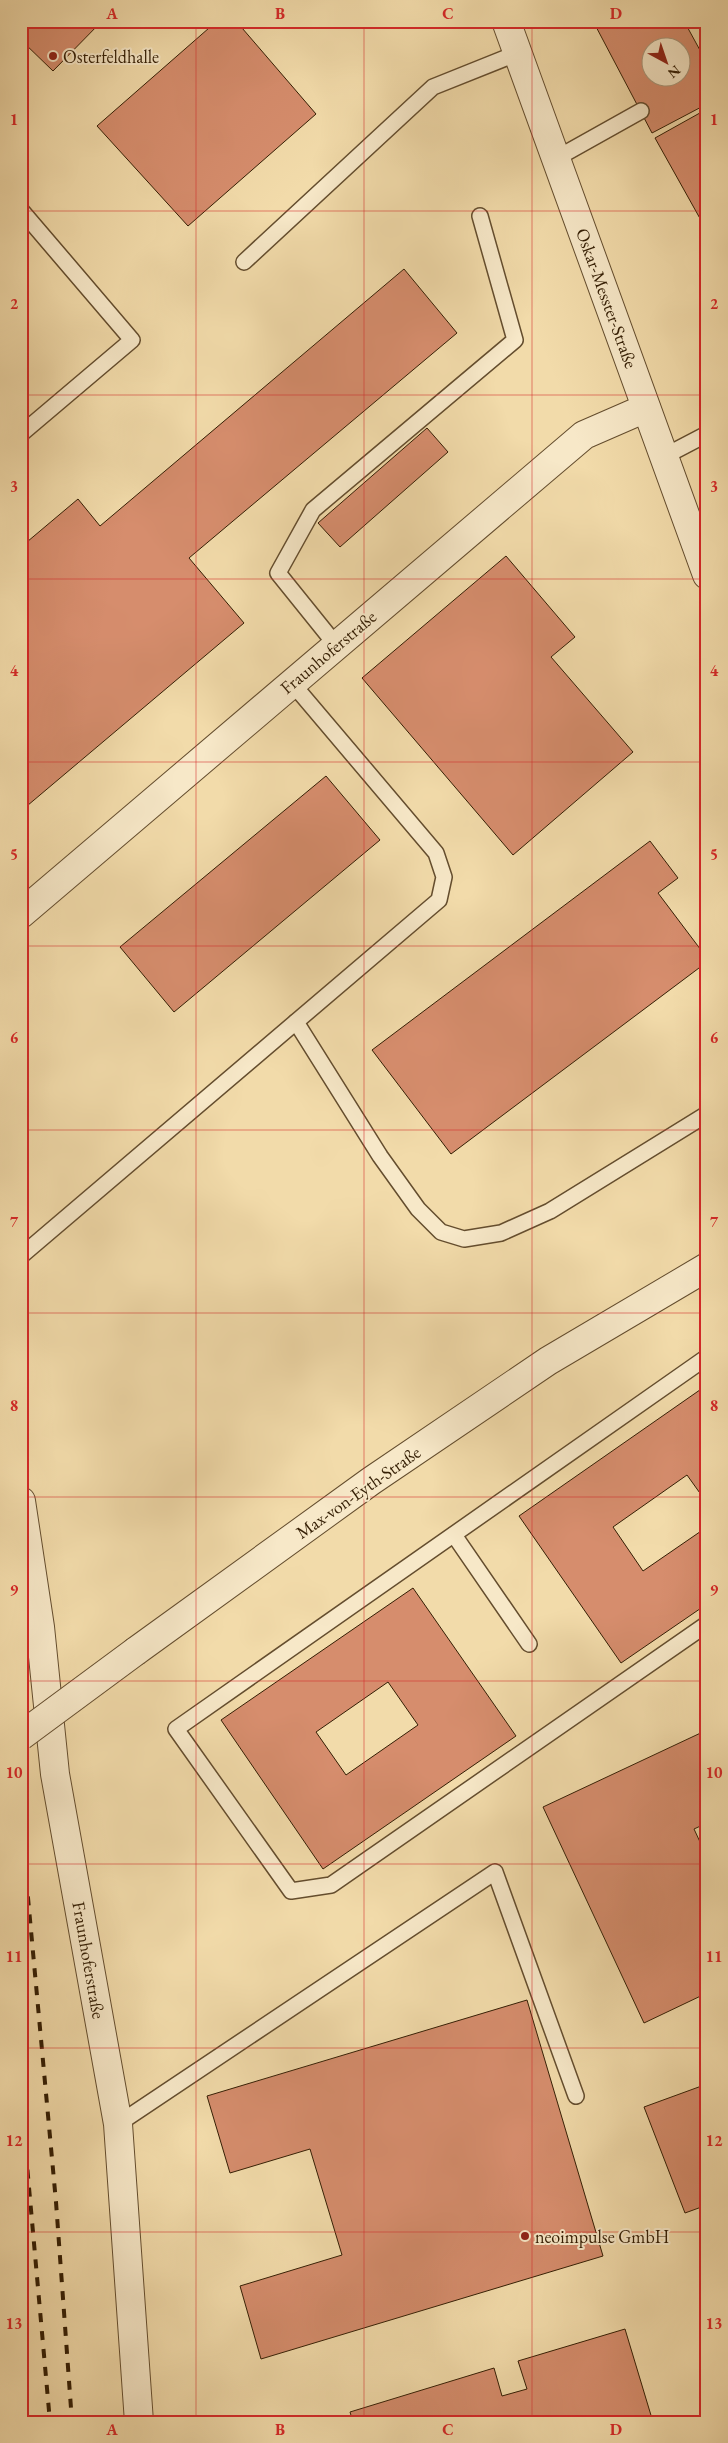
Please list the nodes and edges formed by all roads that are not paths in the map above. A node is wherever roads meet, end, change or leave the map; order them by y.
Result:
1 (506, 21) edge
2 (518, 53) junction
3 (641, 111) dead end
4 (557, 158) junction
5 (21, 210) edge
6 (480, 216) dead end
7 (244, 262) dead end
8 (646, 408) junction
9 (21, 434) edge
10 (707, 434) edge
11 (662, 457) junction
12 (707, 575) edge
13 (336, 645) junction
14 (292, 683) junction
15 (21, 914) edge
16 (296, 1022) junction
17 (707, 1114) edge
18 (21, 1256) edge
19 (707, 1266) edge
20 (707, 1357) edge
21 (21, 1501) edge
22 (454, 1535) junction
23 (707, 1624) edge
24 (529, 1644) dead end
25 (21, 1736) edge
26 (576, 2096) dead end
27 (118, 2124) junction
28 (139, 2422) edge

1 - 2 street, Oskar-Messter-Straße
2 - 4 street, Oskar-Messter-Straße
2 - 7 lane
3 - 4 lane
4 - 8 street, Oskar-Messter-Straße
5 - 9 lane
6 - 13 lane
8 - 11 street, Oskar-Messter-Straße
8 - 13 street, Fraunhoferstraße
10 - 11 lane
11 - 12 street, Oskar-Messter-Straße
13 - 14 street, Fraunhoferstraße
14 - 15 street, Fraunhoferstraße
14 - 16 lane
16 - 17 lane
16 - 18 lane
19 - 25 street, Max-von-Eyth-Straße, bridge
20 - 22 lane
21 - 27 street, Fraunhoferstraße
22 - 23 lane
22 - 24 lane
26 - 27 lane
27 - 28 street, Fraunhoferstraße

